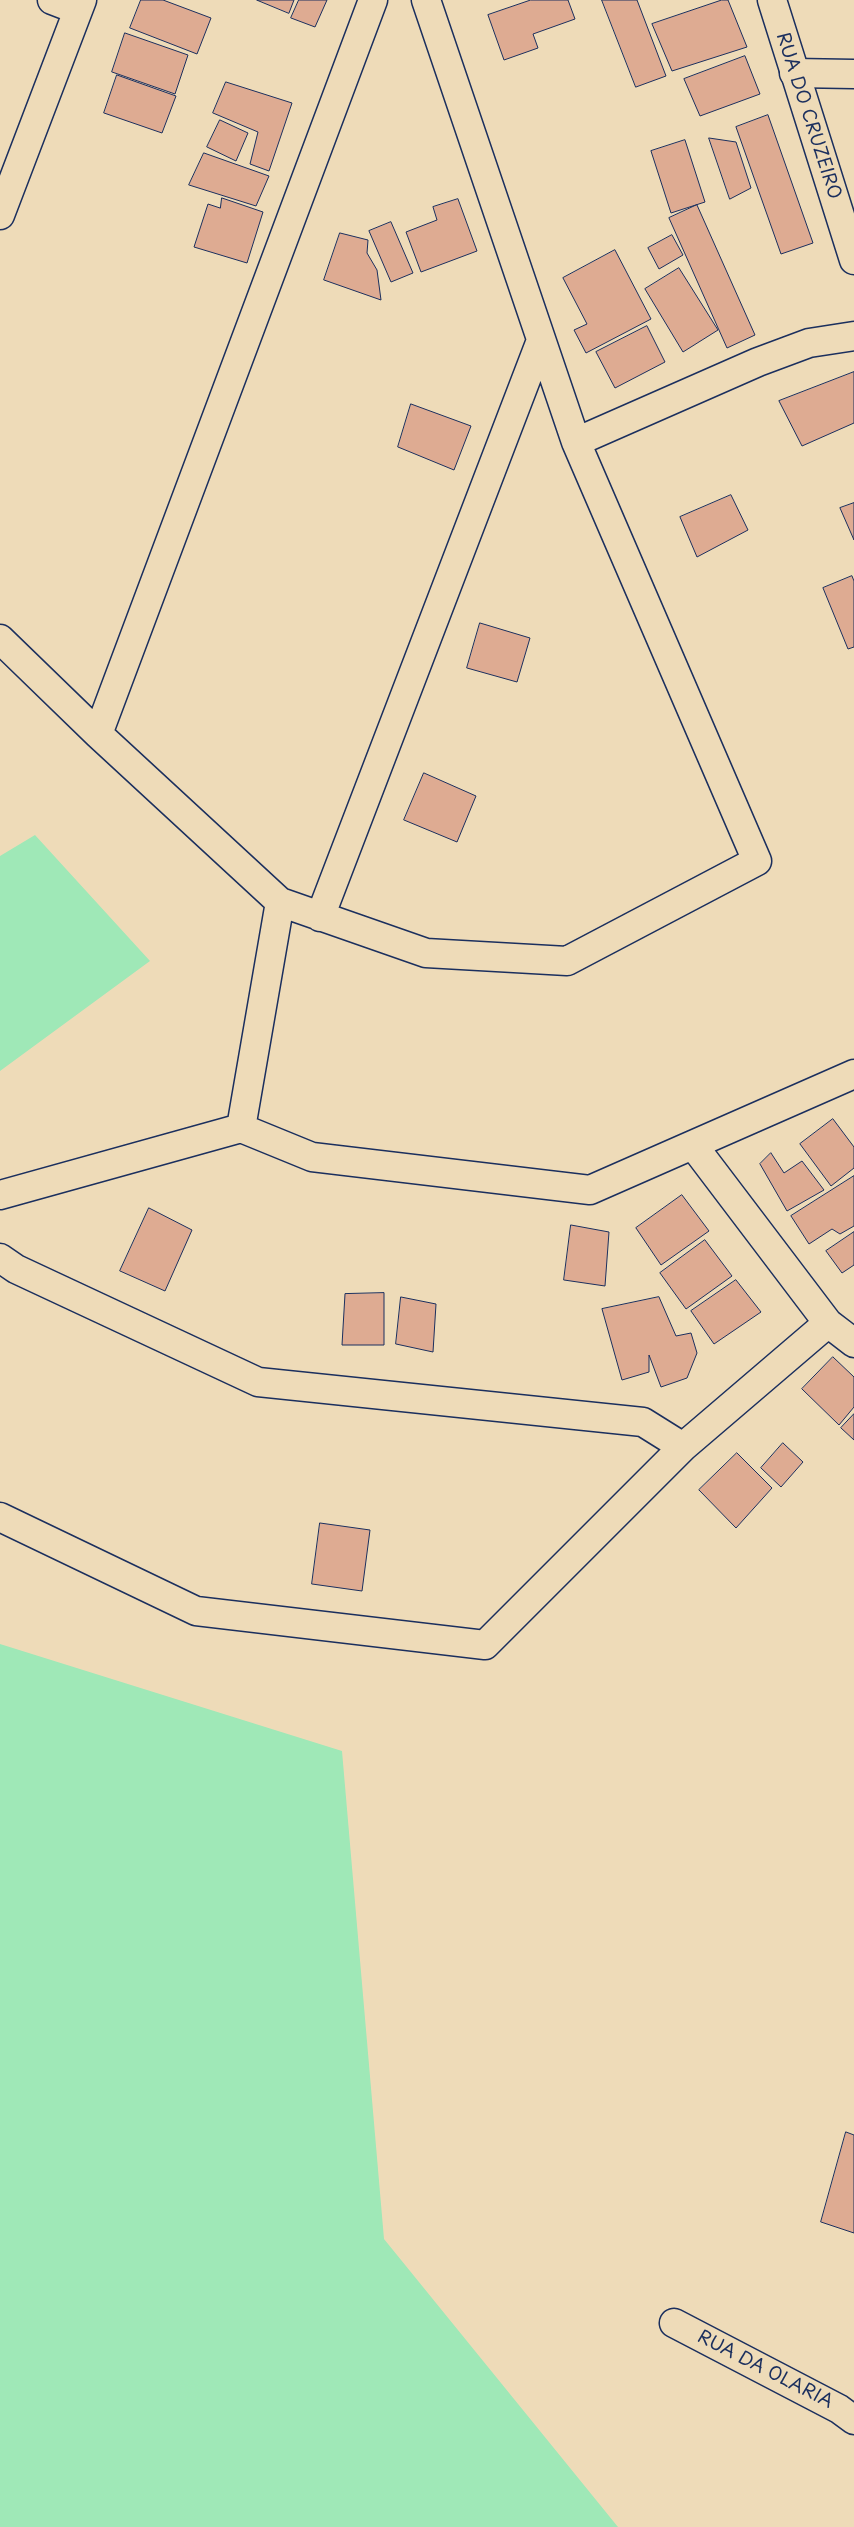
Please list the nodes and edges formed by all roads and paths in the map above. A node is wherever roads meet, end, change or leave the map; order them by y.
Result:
1 (52, 0) edge
2 (374, 0) edge
3 (426, 0) edge
4 (772, 0) edge
5 (80, 5) edge
6 (794, 73) junction
7 (854, 74) edge
8 (0, 216) edge
9 (854, 260) edge
10 (854, 336) edge
11 (540, 343) junction
12 (576, 442) junction
13 (0, 639) edge
14 (98, 734) junction
15 (280, 902) junction
16 (320, 916) junction
17 (854, 1074) edge
18 (240, 1128) junction
19 (692, 1144) junction
20 (0, 1195) edge
21 (0, 1258) edge
22 (828, 1323) junction
23 (854, 1343) edge
24 (683, 1447) junction
25 (0, 1517) edge
26 (674, 2323) dead end
27 (854, 2420) edge

1 - 5 street
2 - 14 street
3 - 11 street
4 - 6 street, RUA DO CRUZEIRO
5 - 8 street
6 - 7 street
6 - 9 street, RUA DO CRUZEIRO
10 - 12 street
11 - 12 street
11 - 16 street
12 - 16 street
13 - 14 street
14 - 15 street
15 - 16 street
15 - 18 street
17 - 19 street
18 - 19 street
18 - 20 street
19 - 22 street
21 - 24 street
22 - 23 street
22 - 24 street
24 - 25 street
26 - 27 street, RUA DA OLARIA

